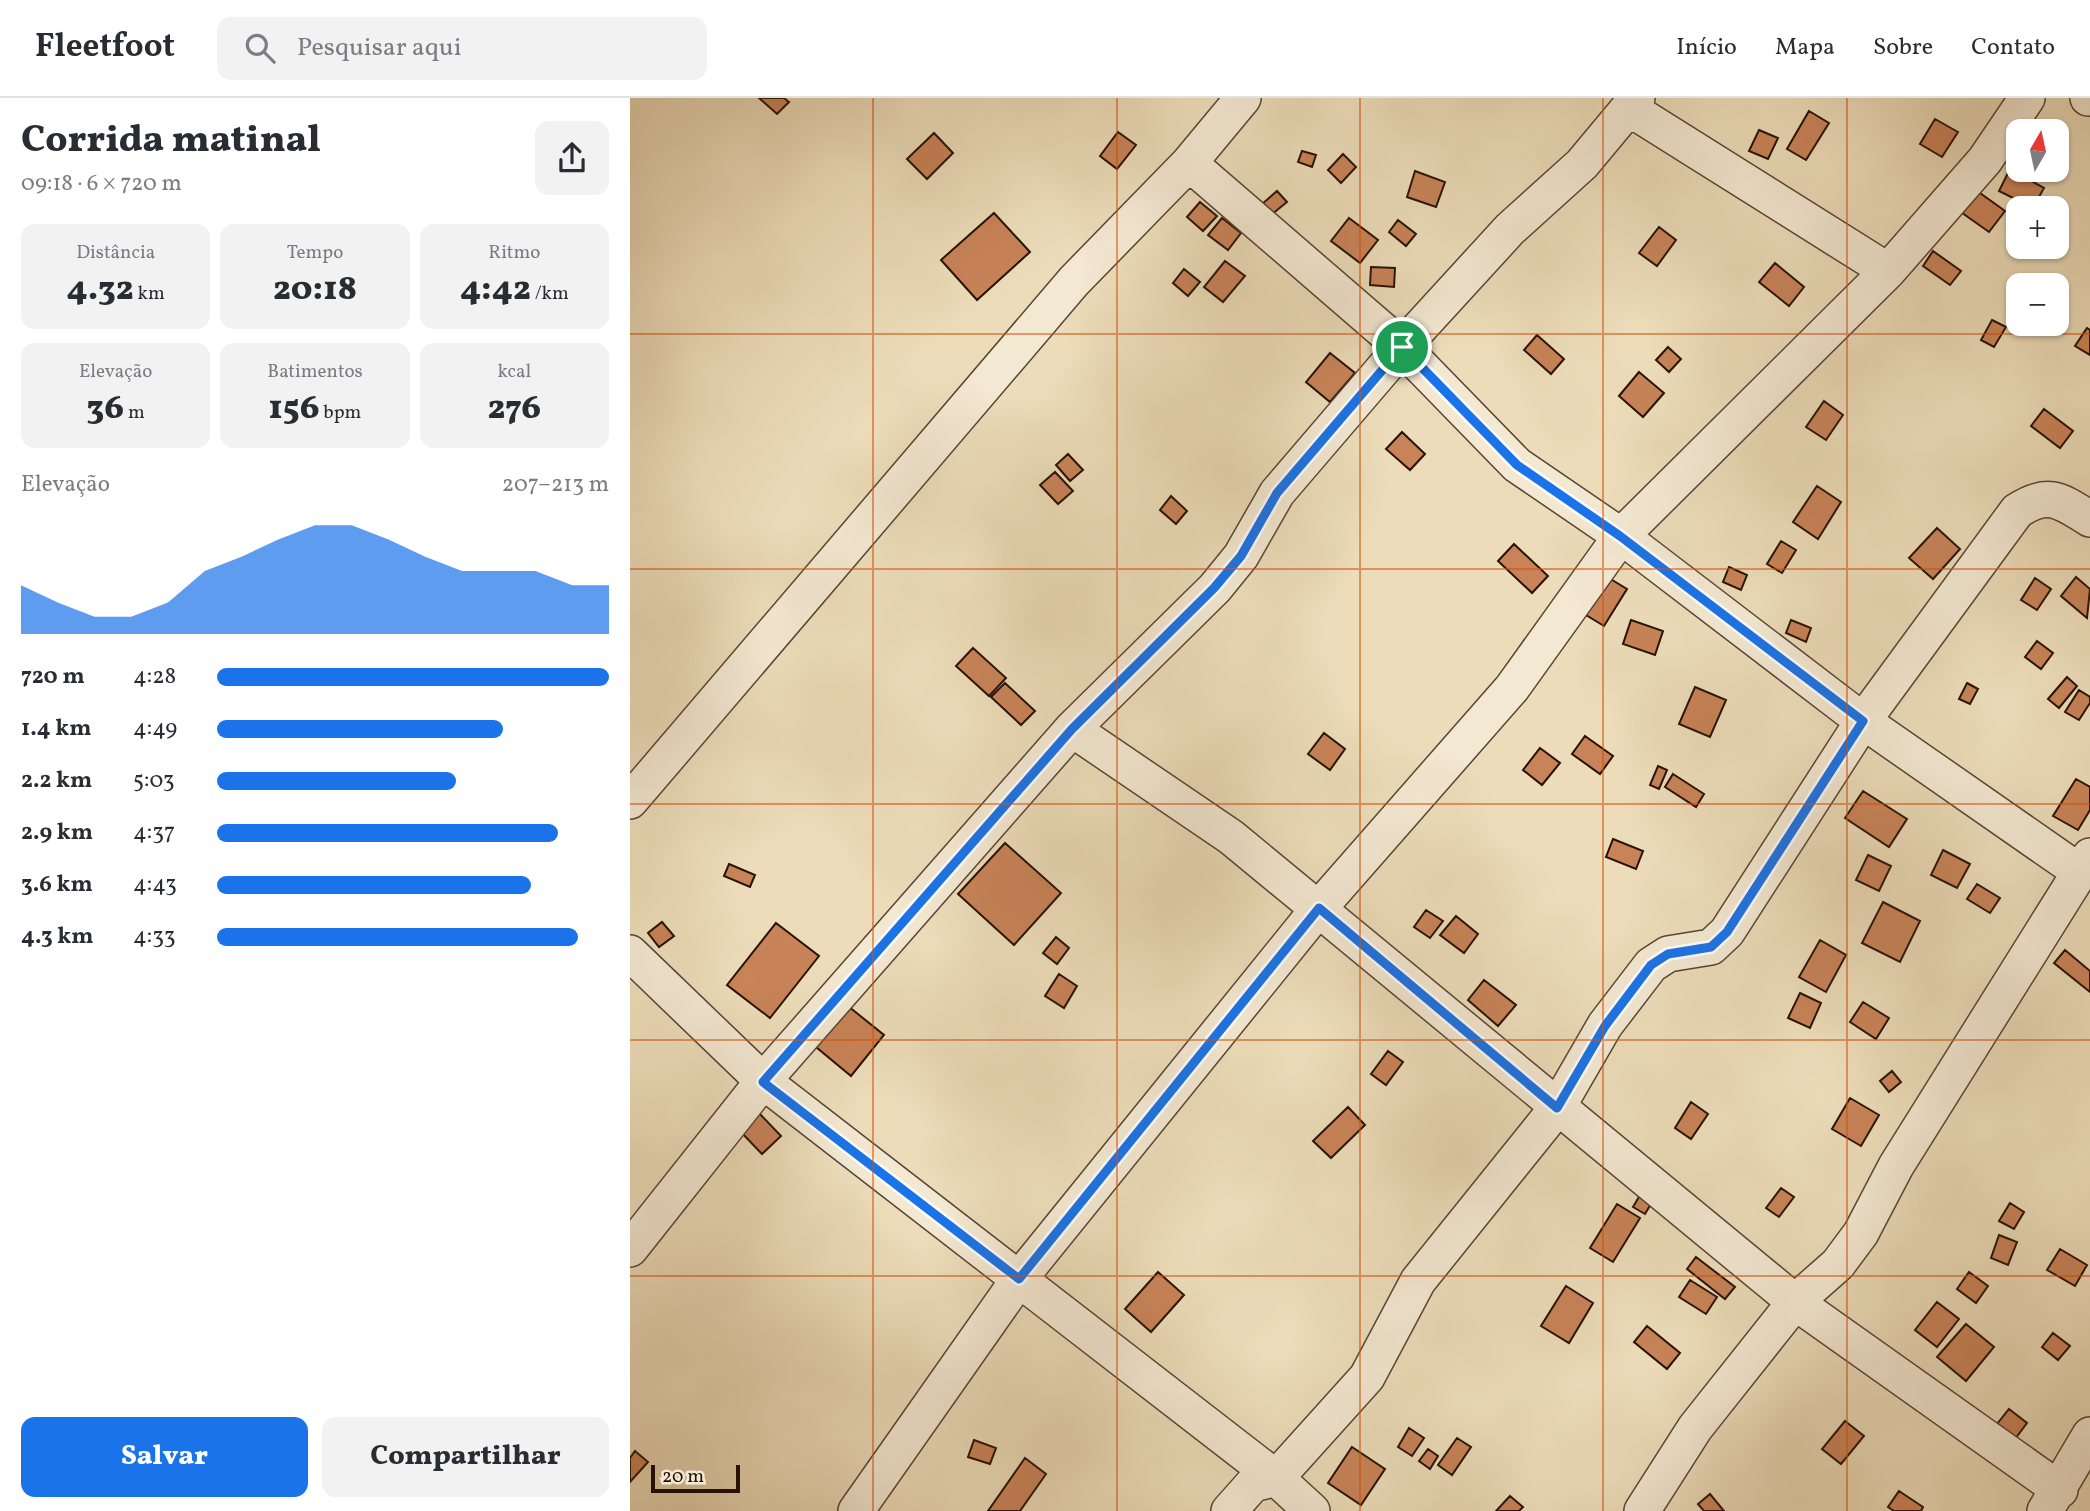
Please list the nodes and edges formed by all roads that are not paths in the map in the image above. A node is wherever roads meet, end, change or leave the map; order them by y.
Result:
1 (1243, 98) edge
2 (2027, 98) edge
3 (1634, 103) edge
4 (1189, 163) junction
5 (1888, 271) junction
6 (1402, 347) junction
7 (2089, 518) edge
8 (1620, 536) junction
9 (1863, 721) junction
10 (1072, 729) junction
11 (630, 800) edge
12 (2085, 864) edge
13 (1319, 908) junction
14 (630, 953) edge
15 (763, 1082) junction
16 (1557, 1108) junction
17 (630, 1249) edge
18 (1019, 1279) junction
19 (1795, 1302) junction
20 (2090, 1435) edge
21 (1276, 1478) junction
22 (2052, 1500) edge
23 (856, 1511) edge
24 (1229, 1511) edge
25 (1312, 1511) edge
26 (1642, 1511) edge

1 - 4 street
2 - 5 street
3 - 5 street
3 - 6 street
4 - 6 street
4 - 11 street
5 - 8 street
6 - 8 street
6 - 10 street
7 - 9 street
8 - 9 street
8 - 13 street
9 - 12 street
9 - 16 street
10 - 13 street
10 - 15 street
12 - 19 street
13 - 16 street
13 - 18 street
14 - 15 street
15 - 17 street
15 - 18 street
16 - 19 street
16 - 21 street
18 - 21 street
18 - 23 street
19 - 22 street
19 - 26 street
20 - 22 street
21 - 24 street
21 - 25 street

